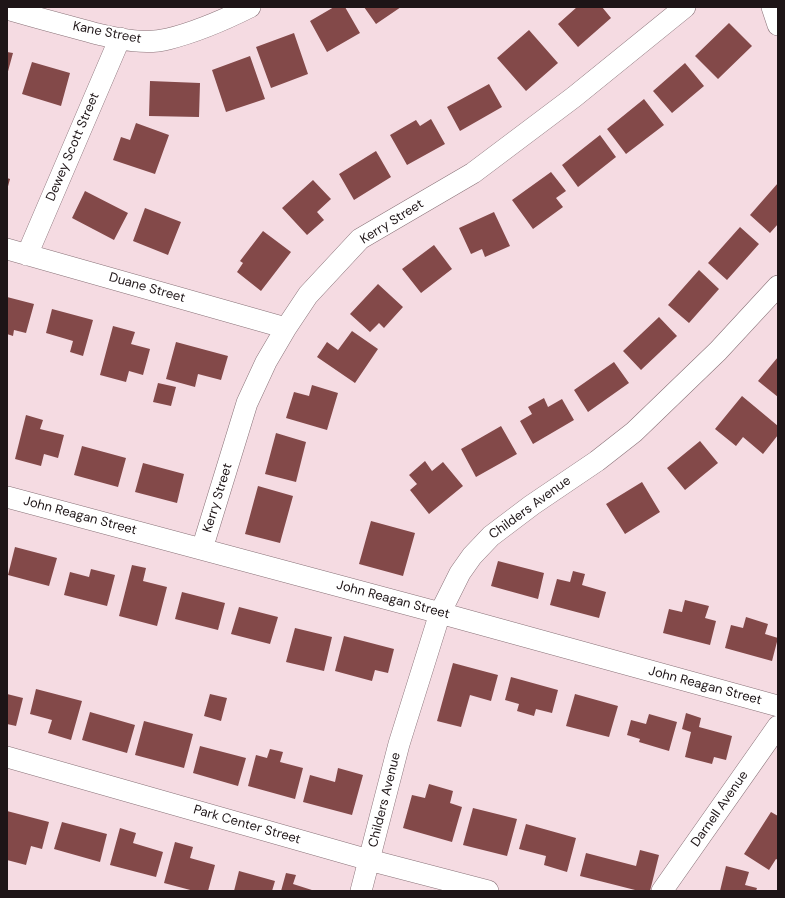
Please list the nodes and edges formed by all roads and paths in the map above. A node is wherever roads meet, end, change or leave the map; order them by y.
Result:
1 (250, 7) edge
2 (686, 7) edge
3 (772, 7) edge
4 (7, 9) edge
5 (778, 25) edge
6 (120, 38) junction
7 (7, 249) edge
8 (27, 255) junction
9 (778, 286) edge
10 (286, 328) junction
11 (7, 497) edge
12 (202, 549) junction
13 (440, 613) junction
14 (778, 706) edge
15 (778, 726) edge
16 (7, 757) edge
17 (369, 860) junction
18 (361, 891) edge
19 (488, 891) edge
20 (662, 891) edge

1 - 6 street, Kane Street
2 - 10 street, Kerry Street
3 - 5 street
4 - 6 street, Kane Street
6 - 8 street, Dewey Scott Street
7 - 8 street, Duane Street
8 - 10 street, Duane Street
9 - 13 street, Childers Avenue
10 - 12 street, Kerry Street
11 - 12 street, John Reagan Street
12 - 13 street, John Reagan Street
13 - 14 street, John Reagan Street
13 - 17 street, Childers Avenue
15 - 20 street, Darnell Avenue
16 - 17 street, Park Center Street
17 - 18 street, Childers Avenue
17 - 19 street, Park Center Street

